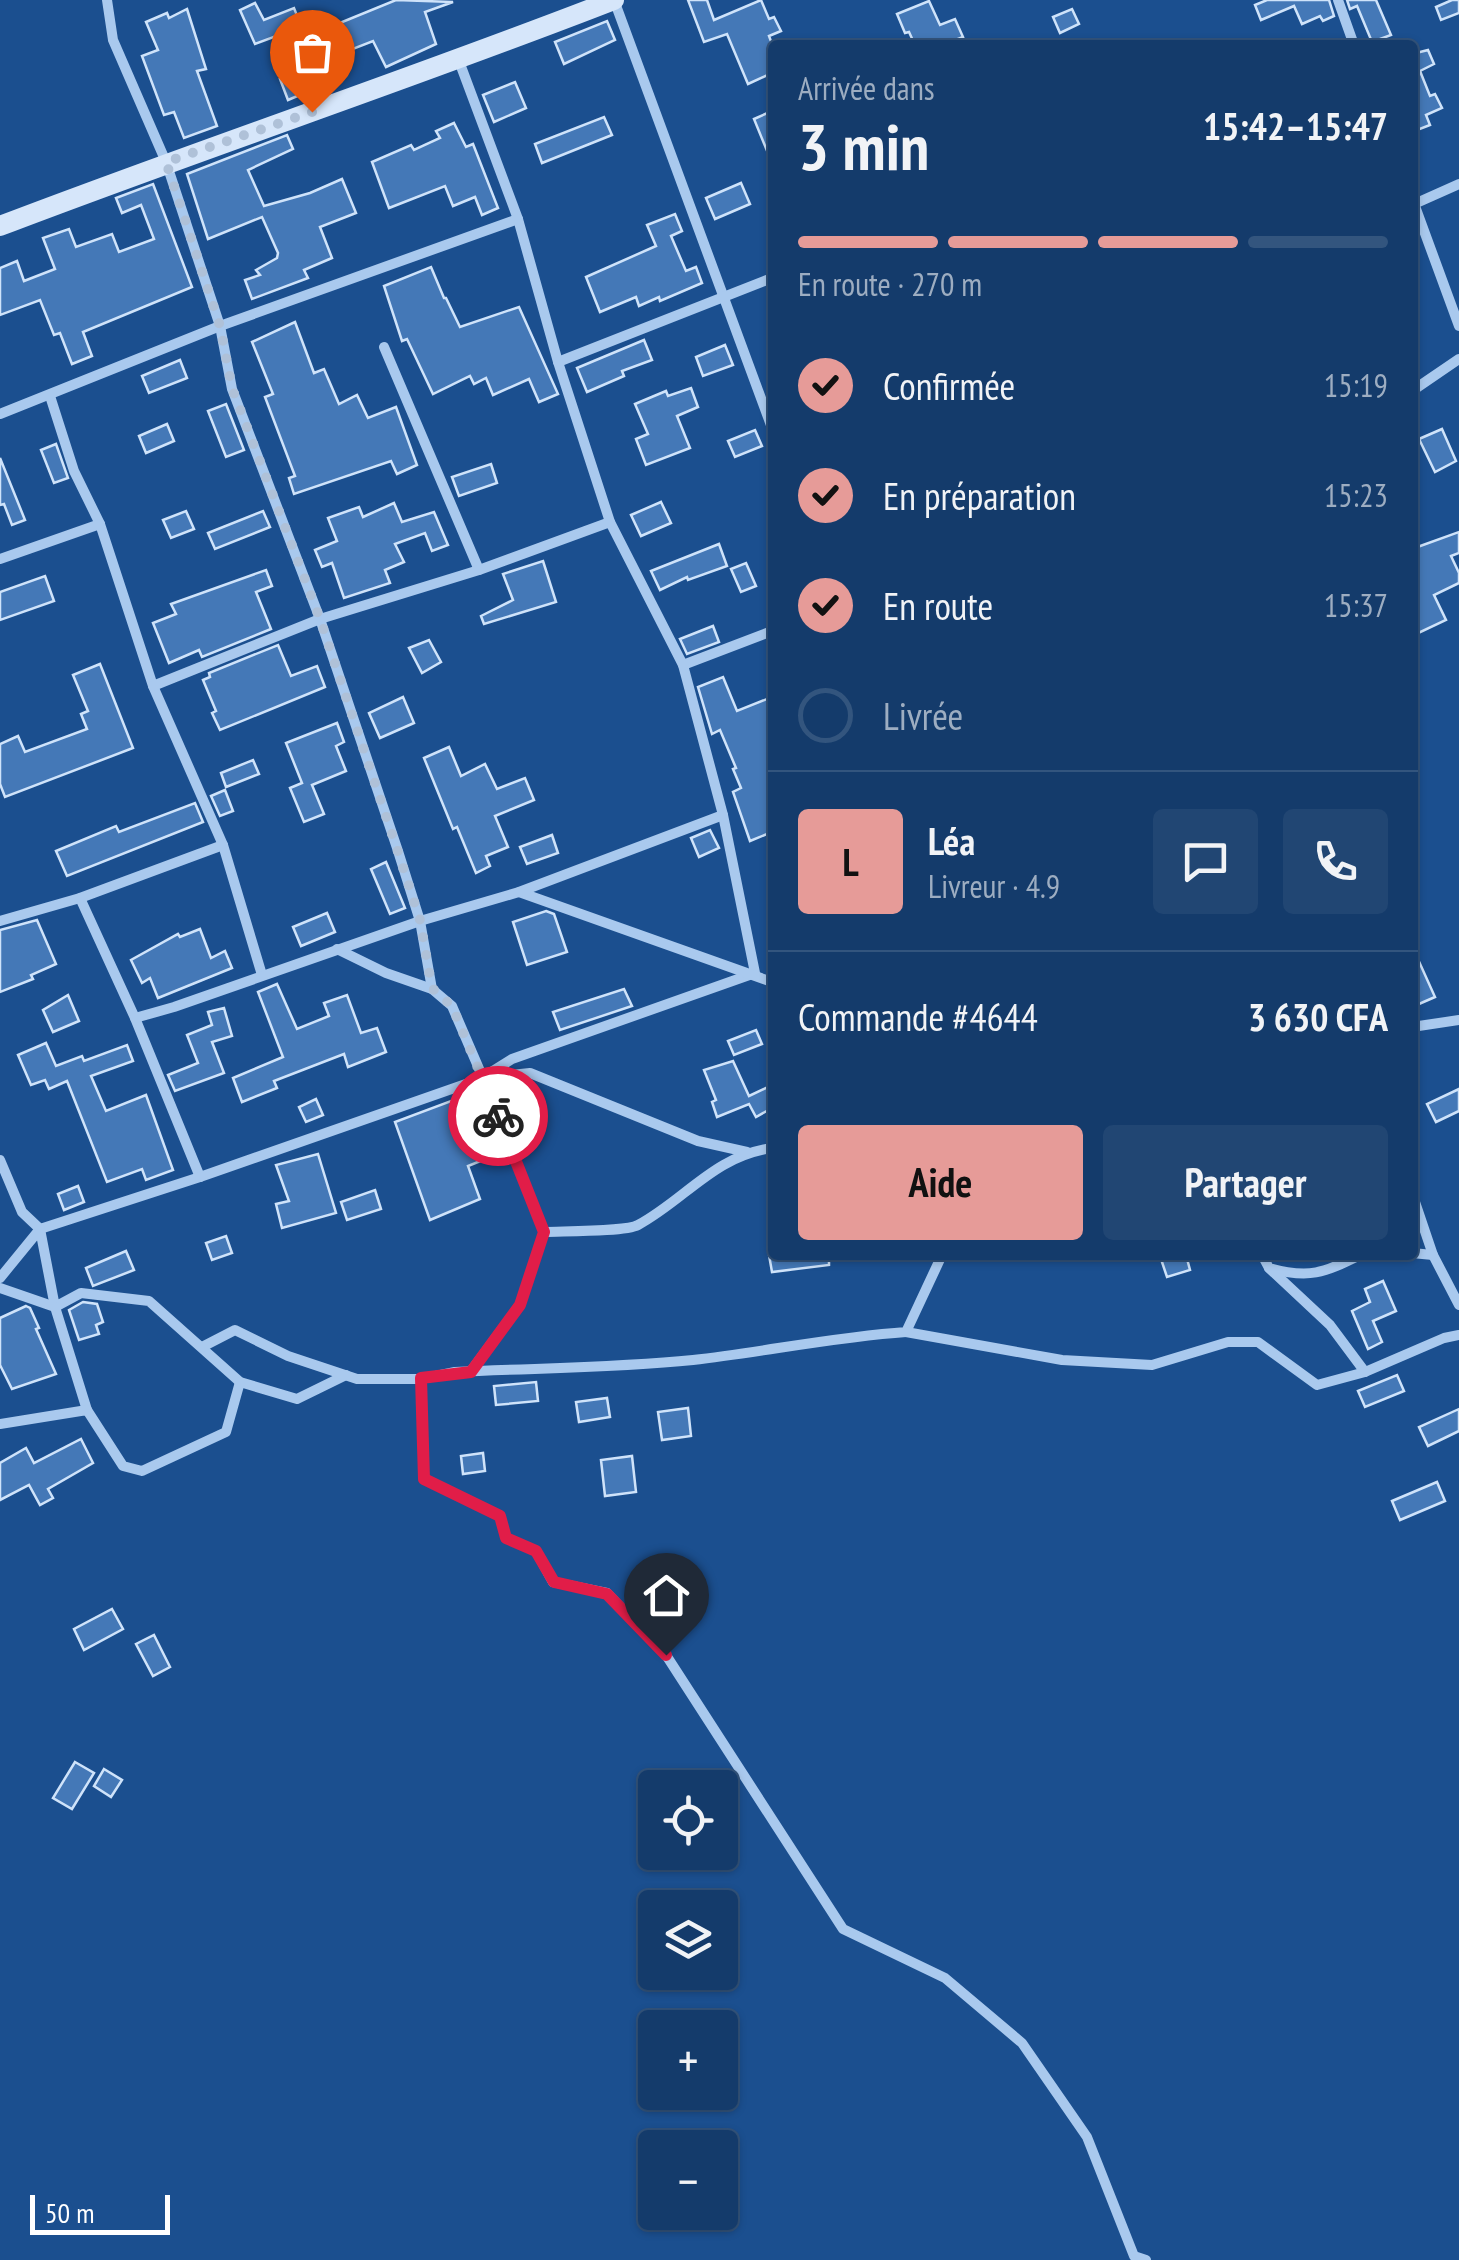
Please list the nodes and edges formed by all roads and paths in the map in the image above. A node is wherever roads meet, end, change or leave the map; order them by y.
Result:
1 (108, 0) edge
2 (614, 0) edge
3 (1338, 0) edge
4 (1352, 40) edge
5 (458, 61) junction
6 (166, 162) junction
7 (1459, 184) edge
8 (1418, 201) edge
9 (1418, 216) edge
10 (518, 219) junction
11 (0, 226) edge
12 (768, 280) edge
13 (724, 296) junction
14 (220, 326) junction
15 (1459, 326) edge
16 (384, 347) dead end
17 (1459, 359) edge
18 (558, 362) junction
19 (1418, 386) edge
20 (50, 396) junction
21 (0, 414) edge
22 (768, 417) edge
23 (610, 522) junction
24 (100, 524) junction
25 (0, 559) edge
26 (479, 570) junction
27 (320, 619) junction
28 (768, 633) edge
29 (682, 665) junction
30 (153, 686) junction
31 (723, 816) junction
32 (223, 845) junction
33 (520, 892) junction
34 (80, 898) junction
35 (420, 920) junction
36 (0, 921) edge
37 (336, 949) junction
38 (754, 973) junction
39 (262, 974) junction
40 (768, 980) edge
41 (432, 988) junction
42 (135, 1018) junction
43 (1459, 1020) edge
44 (1418, 1026) edge
45 (483, 1078) junction
46 (768, 1149) edge
47 (747, 1152) junction
48 (0, 1160) edge
49 (200, 1177) junction
50 (1418, 1211) edge
51 (40, 1230) junction
52 (544, 1232) junction
53 (1418, 1254) edge
54 (1433, 1255) junction
55 (940, 1260) edge
56 (1265, 1260) edge
57 (1351, 1260) edge
58 (1269, 1268) junction
59 (0, 1278) edge
60 (0, 1288) edge
61 (1459, 1304) edge
62 (56, 1307) junction
63 (906, 1332) junction
64 (1459, 1336) edge
65 (202, 1347) junction
66 (471, 1372) junction
67 (1365, 1372) junction
68 (346, 1376) junction
69 (421, 1378) junction
70 (240, 1382) junction
71 (86, 1410) junction
72 (0, 1424) edge
73 (1146, 2260) edge

1 - 6 street
2 - 5 street
2 - 13 street
3 - 4 street
5 - 6 street
5 - 10 street
6 - 11 street
6 - 14 street
7 - 8 street
9 - 15 street
10 - 14 street
10 - 18 street
12 - 13 street
13 - 18 street
13 - 22 street
14 - 20 street
14 - 27 street
16 - 26 street
17 - 19 street
18 - 23 street
20 - 21 street
20 - 24 street
23 - 26 street
23 - 29 street
24 - 25 street
24 - 30 street
26 - 27 street
27 - 30 street
27 - 35 street
28 - 29 street
29 - 31 street
30 - 32 street
31 - 33 street
31 - 38 street
32 - 34 street
32 - 39 street
33 - 35 street
33 - 38 street
34 - 36 street
34 - 42 street
35 - 37 street
35 - 41 street
37 - 39 street
37 - 41 street
38 - 40 street
38 - 45 street
39 - 42 street
41 - 45 street
42 - 49 street
43 - 44 street
45 - 47 street
45 - 49 street
45 - 52 street
46 - 47 street
47 - 52 street
48 - 51 street
49 - 51 street
50 - 54 street
51 - 59 street
51 - 62 street
52 - 66 street
53 - 54 street
54 - 61 street
55 - 63 street
56 - 58 street
57 - 58 street
58 - 67 street
60 - 62 street
62 - 65 street
62 - 71 street
63 - 66 street
63 - 67 street
64 - 67 street
65 - 68 street
65 - 70 street
66 - 69 street
68 - 69 street
68 - 70 street
69 - 73 street
70 - 71 street
71 - 72 street

